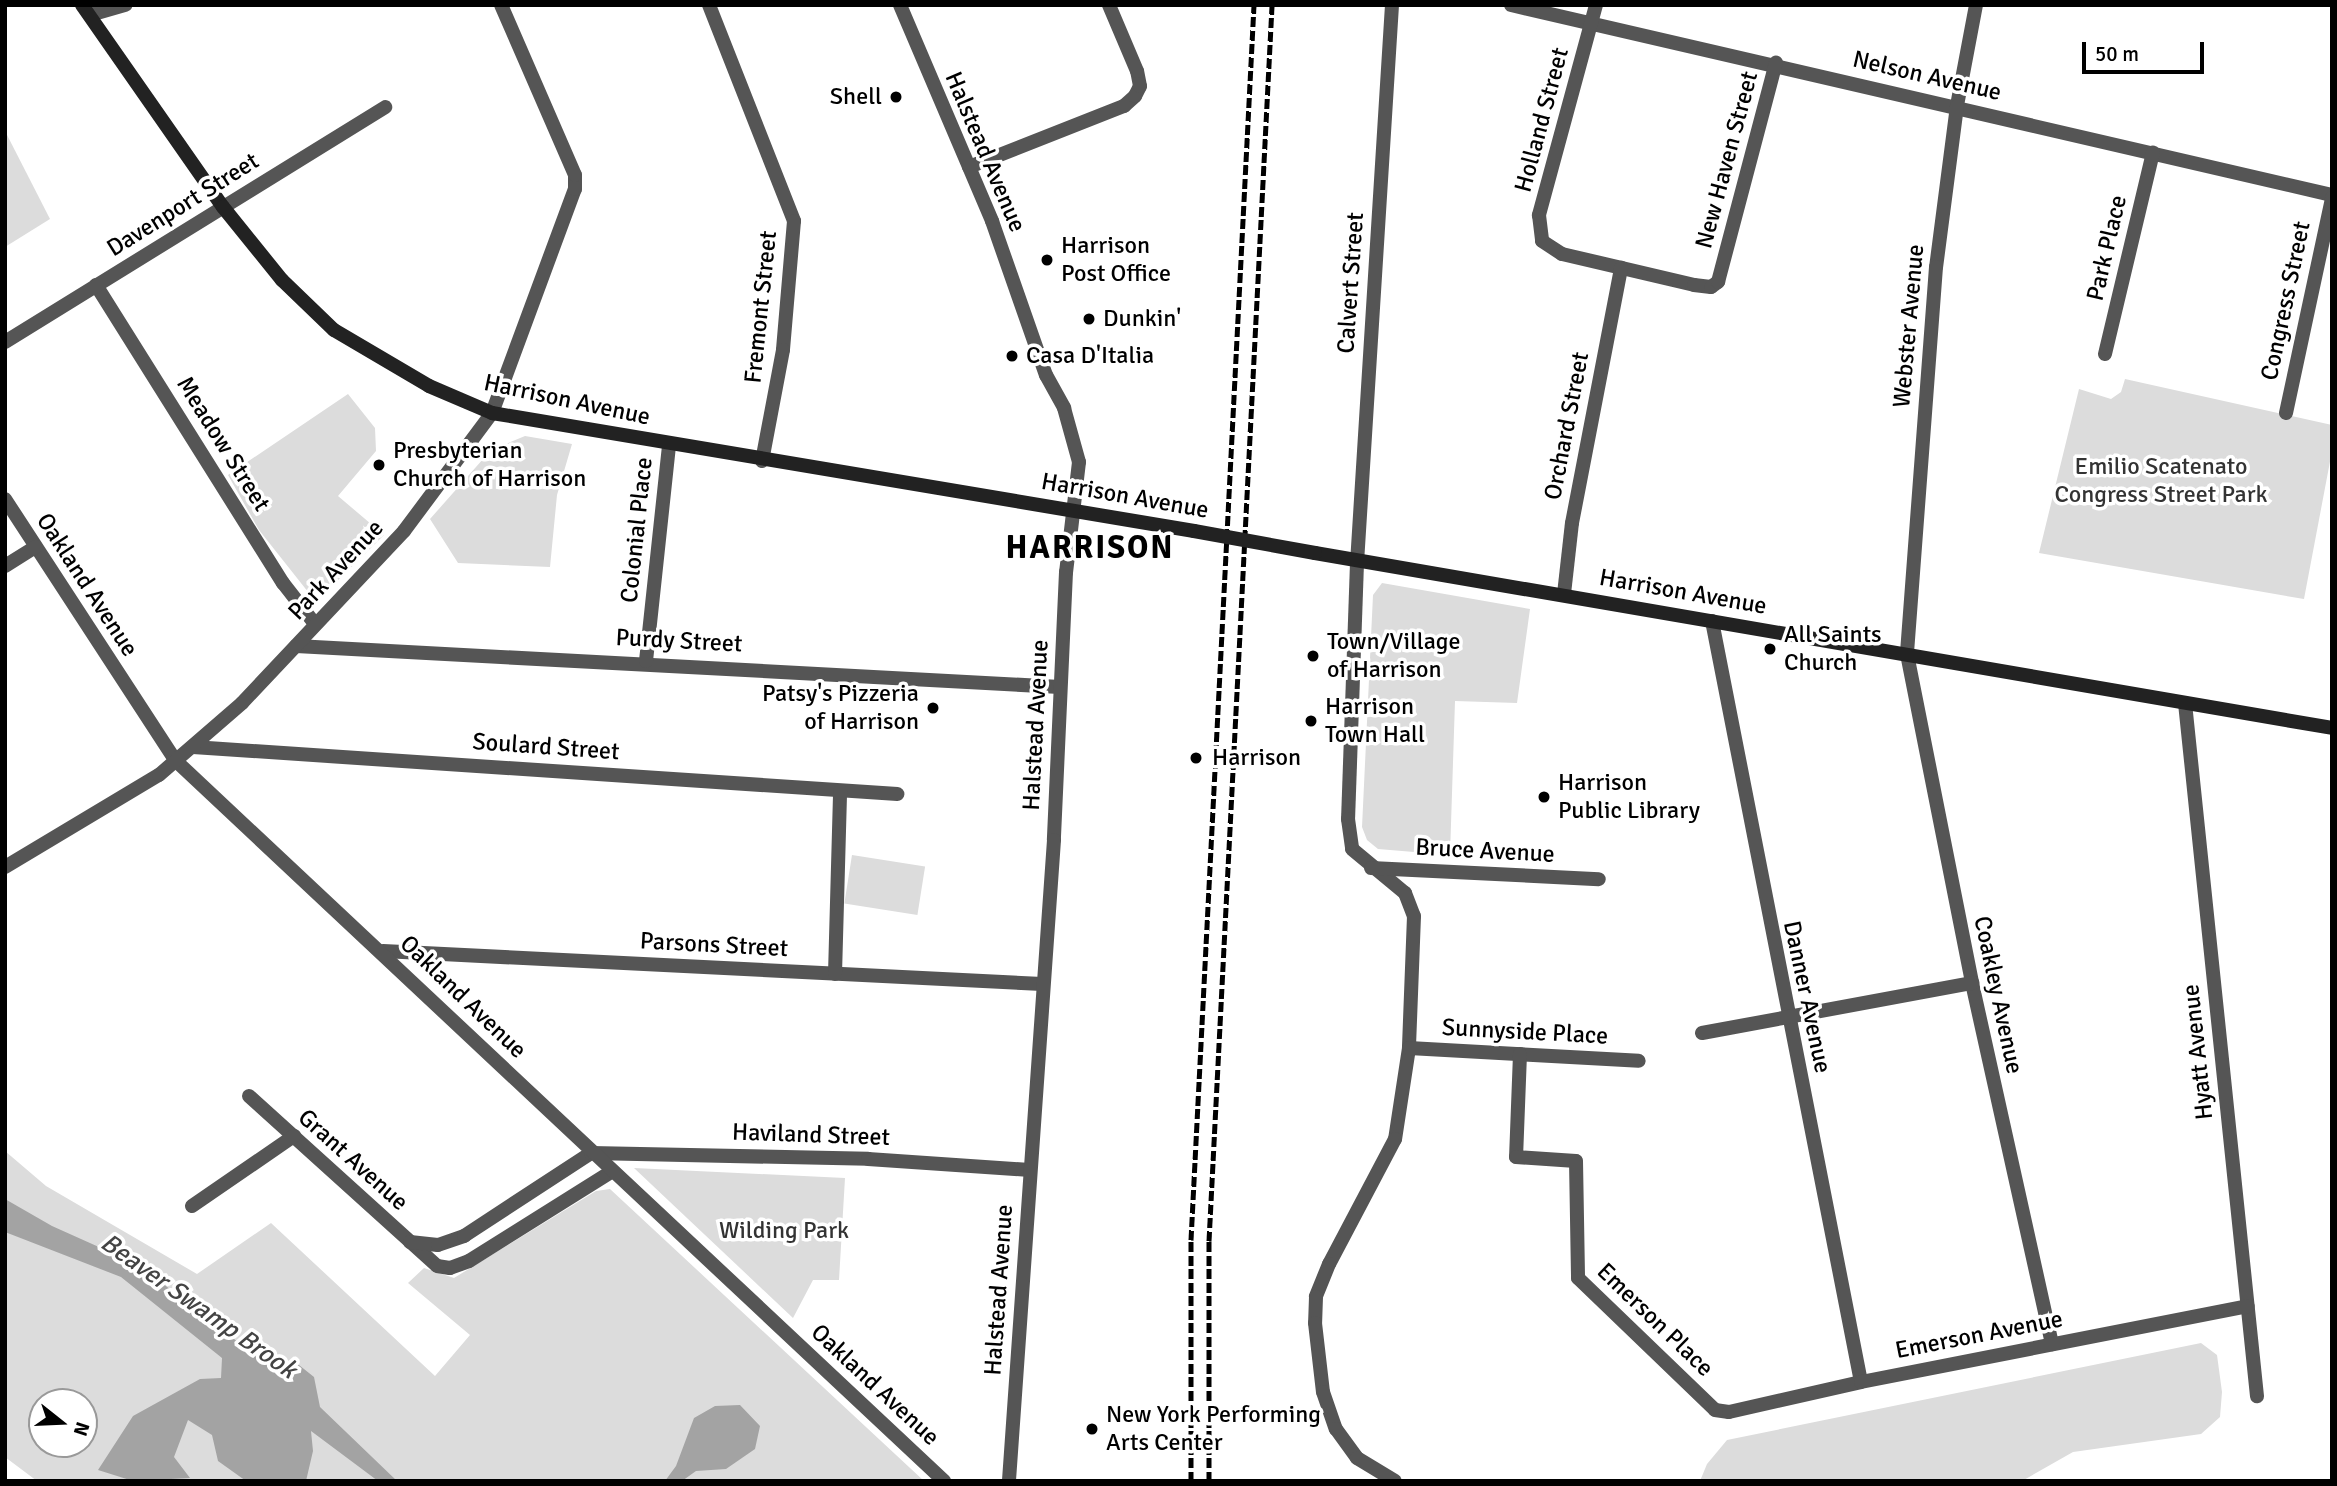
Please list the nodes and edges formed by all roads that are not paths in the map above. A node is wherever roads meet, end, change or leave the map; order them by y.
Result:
1 (126, 5) edge
2 (501, 5) edge
3 (709, 5) edge
4 (900, 5) edge
5 (1109, 5) edge
6 (1392, 5) edge
7 (1511, 5) edge
8 (1596, 5) edge
9 (1976, 5) edge
10 (86, 10) edge
11 (1592, 24) junction
12 (1776, 63) junction
13 (1957, 106) junction
14 (385, 107) dead end
15 (2154, 153) junction
16 (969, 167) junction
17 (2332, 197) edge
18 (223, 207) junction
19 (1621, 268) junction
20 (96, 285) junction
21 (5, 342) edge
22 (2105, 354) dead end
23 (492, 413) junction
24 (2286, 413) dead end
25 (669, 444) junction
26 (762, 461) junction
27 (5, 499) edge
28 (1074, 509) junction
29 (36, 547) junction
30 (1357, 563) junction
31 (5, 566) edge
32 (1564, 594) junction
33 (1712, 621) junction
34 (315, 624) junction
35 (296, 646) junction
36 (1907, 654) junction
37 (646, 662) junction
38 (1060, 687) junction
39 (2185, 703) junction
40 (2332, 728) edge
41 (193, 747) junction
42 (176, 761) junction
43 (840, 791) junction
44 (897, 794) dead end
45 (5, 867) edge
46 (1370, 868) junction
47 (1598, 879) dead end
48 (383, 951) junction
49 (835, 974) junction
50 (1042, 984) junction
51 (1972, 984) junction
52 (1788, 1016) junction
53 (1702, 1033) dead end
54 (1409, 1048) junction
55 (1520, 1054) junction
56 (1639, 1061) dead end
57 (249, 1096) dead end
58 (294, 1136) junction
59 (591, 1153) junction
60 (1030, 1170) junction
61 (611, 1172) junction
62 (192, 1206) dead end
63 (410, 1242) junction
64 (2248, 1306) junction
65 (2052, 1344) junction
66 (1861, 1382) junction
67 (2257, 1396) dead end
68 (1721, 1412) joint
69 (1392, 1480) edge
70 (944, 1481) edge
71 (1009, 1481) edge
72 (1370, 1481) edge

1 - 10 street
2 - 23 street, Park Avenue
3 - 26 street, Fremont Street
4 - 16 street, Halstead Avenue
5 - 16 street
6 - 30 street, Calvert Street
7 - 11 street, Nelson Avenue
8 - 11 street, Holland Street
9 - 13 street, Webster Avenue
10 - 18 main road, Harrison Avenue
11 - 12 street, Nelson Avenue
11 - 19 street, Holland Street
12 - 13 street, Nelson Avenue
12 - 19 street, New Haven Street
13 - 15 street, Nelson Avenue
13 - 36 street, Webster Avenue
14 - 18 street, Davenport Street
15 - 17 street, Nelson Avenue
15 - 22 street, Park Place
16 - 28 street, Halstead Avenue
17 - 24 street, Congress Street
18 - 20 street, Davenport Street
18 - 23 main road, Harrison Avenue
19 - 32 street, Orchard Street
20 - 21 street, Davenport Street
20 - 34 street, Meadow Street
23 - 25 main road, Harrison Avenue
23 - 34 street, Park Avenue
25 - 26 main road, Harrison Avenue
25 - 37 street, Colonial Place
26 - 28 main road, Harrison Avenue
27 - 29 street, Oakland Avenue
28 - 30 main road, Harrison Avenue, bridge
28 - 38 street, Halstead Avenue
29 - 31 street
29 - 42 street, Oakland Avenue
30 - 32 main road, Harrison Avenue
30 - 46 street, Calvert Street
32 - 33 main road, Harrison Avenue
33 - 36 main road, Harrison Avenue
33 - 52 street, Danner Avenue
34 - 35 street, Park Avenue
35 - 37 street, Purdy Street
35 - 41 street, Park Avenue
36 - 39 main road, Harrison Avenue
36 - 51 street, Coakley Avenue
37 - 38 street, Purdy Street
38 - 50 street, Halstead Avenue
39 - 40 main road, Harrison Avenue
39 - 64 street, Hyatt Avenue
41 - 42 street, Park Avenue
41 - 43 street, Soulard Street
42 - 45 street, Park Avenue
42 - 48 street, Oakland Avenue
43 - 44 street, Soulard Street
43 - 49 street
46 - 47 street, Bruce Avenue
46 - 54 street, Calvert Street
48 - 49 street, Parsons Street
48 - 59 street, Oakland Avenue
49 - 50 street, Parsons Street
50 - 60 street, Halstead Avenue
51 - 52 street
51 - 65 street, Coakley Avenue
52 - 53 street
52 - 66 street, Danner Avenue
54 - 55 street, Sunnyside Place
54 - 69 street, Calvert Street
55 - 56 street, Sunnyside Place
55 - 68 street, Emerson Place
57 - 58 street, Grant Avenue
58 - 62 street
58 - 63 street, Grant Avenue
59 - 60 street, Haviland Street
59 - 61 street, Oakland Avenue
59 - 63 street
60 - 71 street, Halstead Avenue
61 - 63 street, Grant Avenue
61 - 70 street, Oakland Avenue
64 - 65 street, Emerson Avenue
64 - 67 street, Hyatt Avenue
65 - 66 street, Emerson Avenue
66 - 68 street, Emerson Avenue
69 - 72 street

